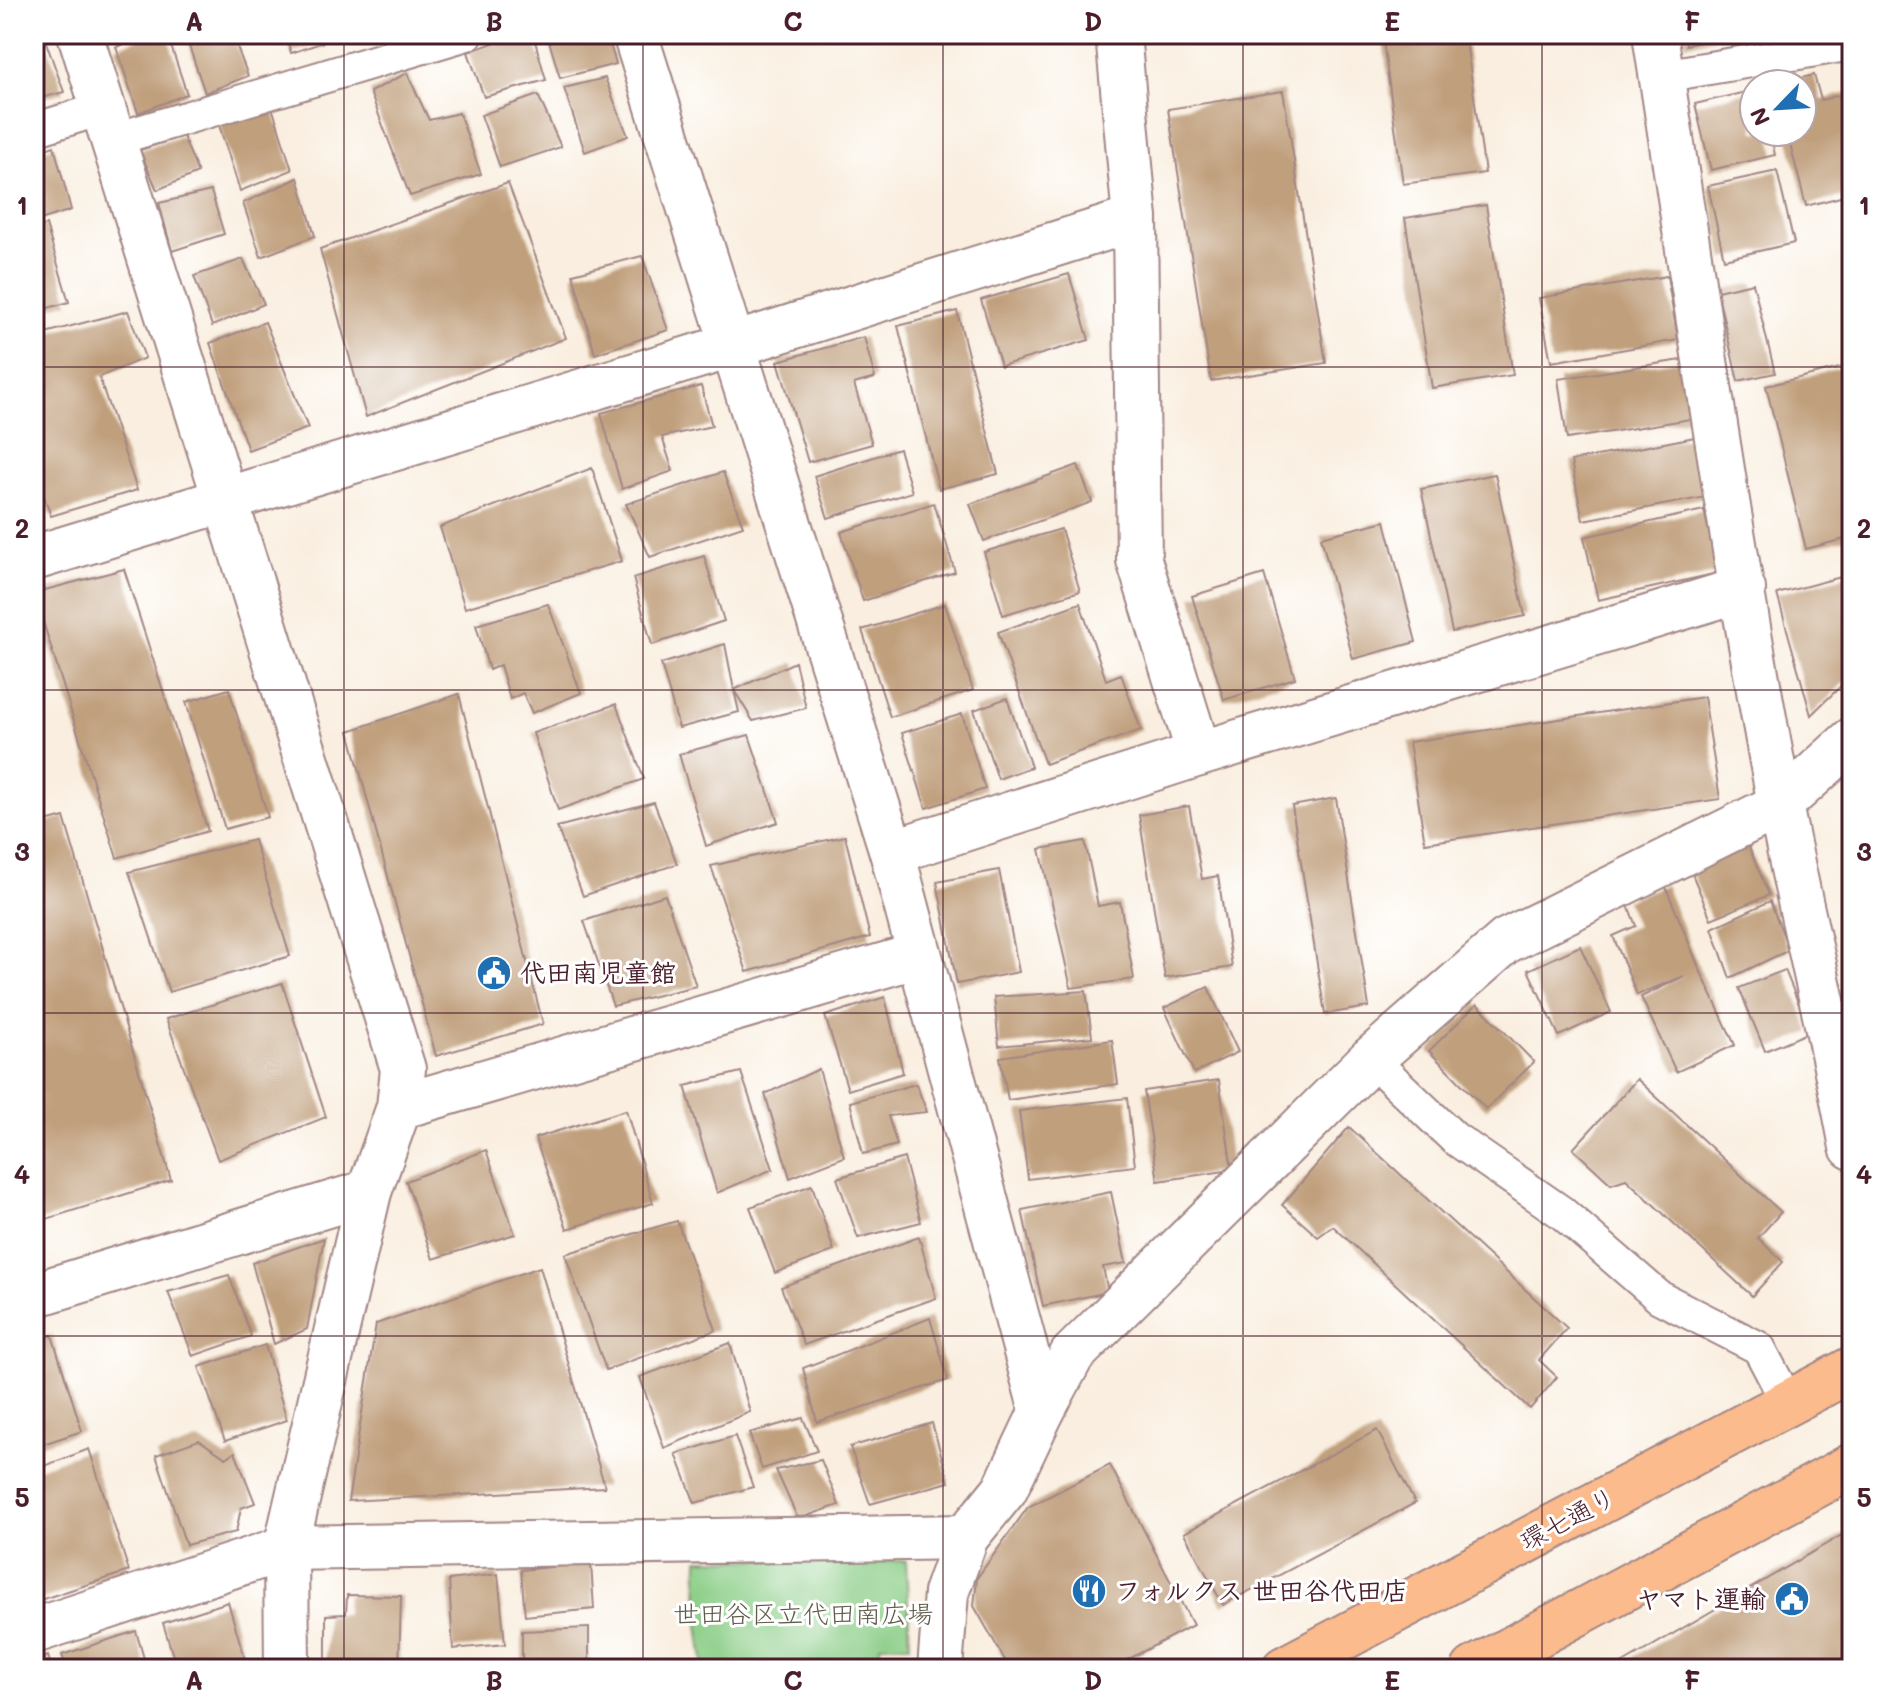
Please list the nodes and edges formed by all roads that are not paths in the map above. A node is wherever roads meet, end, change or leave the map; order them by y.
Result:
1 (80, 34) edge
2 (467, 34) edge
3 (635, 34) edge
4 (1118, 34) edge
5 (1852, 44) edge
6 (1658, 55) edge
7 (108, 124) junction
8 (34, 130) edge
9 (1135, 219) junction
10 (734, 345) junction
11 (225, 499) junction
12 (34, 558) edge
13 (1743, 589) junction
14 (1852, 740) edge
15 (1199, 754) junction
16 (1780, 805) junction
17 (892, 852) junction
18 (919, 955) junction
19 (1371, 1059) junction
20 (399, 1107) junction
21 (1852, 1147) edge
22 (369, 1192) junction
23 (34, 1295) edge
24 (1852, 1369) edge
25 (1788, 1403) junction
26 (1042, 1411) junction
27 (1852, 1466) edge
28 (966, 1537) junction
29 (286, 1548) junction
30 (34, 1631) edge
31 (287, 1669) edge
32 (940, 1669) edge
33 (1284, 1669) edge
34 (1474, 1669) edge

1 - 7 street
2 - 7 lane
3 - 10 street
4 - 9 street
5 - 6 lane
6 - 13 street
7 - 8 lane
7 - 11 street
9 - 10 street
9 - 15 street
10 - 11 street
10 - 17 street
11 - 12 street
11 - 20 street
13 - 15 street
13 - 16 street
14 - 16 street
15 - 17 street
16 - 19 street
16 - 21 street
17 - 18 street
18 - 20 street
18 - 26 street
19 - 25 lane
19 - 26 street
20 - 22 street
22 - 23 street
22 - 29 street
24 - 25 main road, 環七通り
25 - 33 main road, 環七通り
26 - 28 street
27 - 34 main road
28 - 29 street
28 - 32 street
29 - 30 street
29 - 31 street

